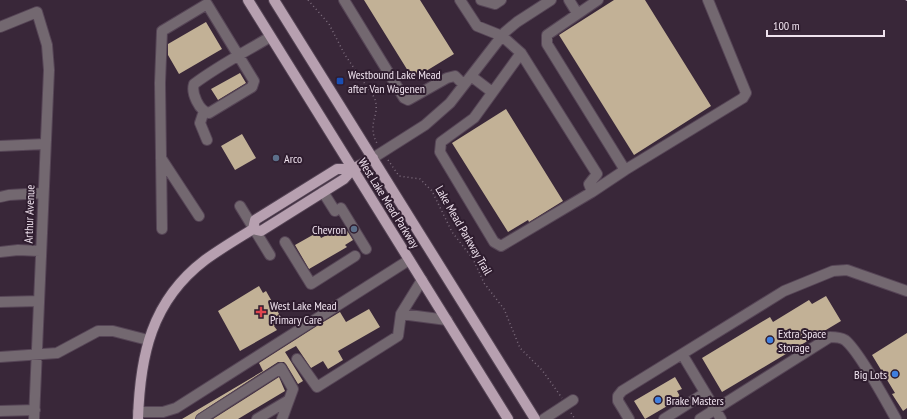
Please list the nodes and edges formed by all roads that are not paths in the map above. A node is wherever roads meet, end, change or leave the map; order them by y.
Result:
1 (248, 0) edge
2 (274, 0) edge
3 (344, 0) edge
4 (460, 0) edge
5 (481, 0) edge
6 (501, 0) edge
7 (551, 0) edge
8 (569, 0) edge
9 (598, 0) edge
10 (708, 0) edge
11 (207, 2) edge
12 (577, 13) junction
13 (0, 27) edge
14 (502, 36) junction
15 (270, 37) junction
16 (521, 53) junction
17 (238, 56) junction
18 (471, 76) junction
19 (464, 85) junction
20 (492, 92) junction
21 (204, 111) junction
22 (207, 140) dead end
23 (45, 144) junction
24 (0, 146) edge
25 (161, 158) junction
26 (373, 158) junction
27 (353, 169) junction
28 (625, 170) junction
29 (323, 192) junction
30 (592, 192) junction
31 (43, 193) junction
32 (0, 197) edge
33 (240, 206) dead end
34 (199, 216) dead end
35 (253, 228) junction
36 (162, 229) dead end
37 (285, 242) dead end
38 (366, 249) dead end
39 (40, 251) junction
40 (0, 252) edge
41 (270, 255) dead end
42 (355, 256) dead end
43 (409, 260) junction
44 (422, 280) junction
45 (907, 291) edge
46 (39, 301) junction
47 (0, 302) edge
48 (401, 314) junction
49 (447, 320) junction
50 (148, 340) junction
51 (37, 354) junction
52 (682, 354) junction
53 (0, 357) edge
54 (298, 359) dead end
55 (705, 393) junction
56 (289, 400) junction
57 (570, 402) road end
58 (715, 409) junction
59 (0, 411) edge
60 (35, 414) edge
61 (138, 416) edge
62 (201, 419) edge
63 (257, 419) edge
64 (282, 419) edge
65 (508, 419) edge
66 (535, 419) edge
67 (544, 419) edge
68 (629, 419) edge
69 (664, 419) edge
70 (700, 419) edge
71 (721, 419) edge
72 (896, 419) edge

1 - 15 main road, West Lake Mead Parkway
2 - 26 main road, West Lake Mead Parkway
3 - 19 street
4 - 14 street
5 - 6 street
7 - 14 street
8 - 12 street
9 - 12 street
10 - 28 street
11 - 17 street
11 - 25 street
12 - 28 street
13 - 23 street, Arthur Avenue
14 - 16 street
14 - 18 street
15 - 17 street
15 - 27 main road, West Lake Mead Parkway
16 - 20 street
16 - 30 street
17 - 21 street
17 - 21 street
18 - 19 street
18 - 20 street
19 - 26 street
20 - 30 street
21 - 22 street
23 - 24 street
23 - 31 street, Arthur Avenue
25 - 34 street
25 - 36 street
26 - 27 main road
26 - 66 main road, West Lake Mead Parkway
27 - 29 main road
27 - 35 main road
27 - 43 main road, West Lake Mead Parkway
28 - 30 street
29 - 35 main road
29 - 38 street
31 - 32 street
31 - 39 street, Arthur Avenue
33 - 35 street
35 - 41 street
35 - 50 main road
37 - 42 street
39 - 40 street
39 - 46 street, Arthur Avenue
43 - 44 main road, West Lake Mead Parkway
43 - 61 street
44 - 48 street
44 - 49 main road, West Lake Mead Parkway
45 - 52 street
46 - 47 street
46 - 51 street, Arthur Avenue
48 - 49 street
48 - 54 street
49 - 65 main road, West Lake Mead Parkway
50 - 51 street
50 - 61 main road
51 - 53 street
51 - 60 street, Arthur Avenue
52 - 55 street
52 - 68 street
55 - 58 street
55 - 69 street
56 - 62 street
56 - 63 street
56 - 64 street
57 - 67 street
58 - 70 street
58 - 71 street
58 - 72 street
59 - 60 street

